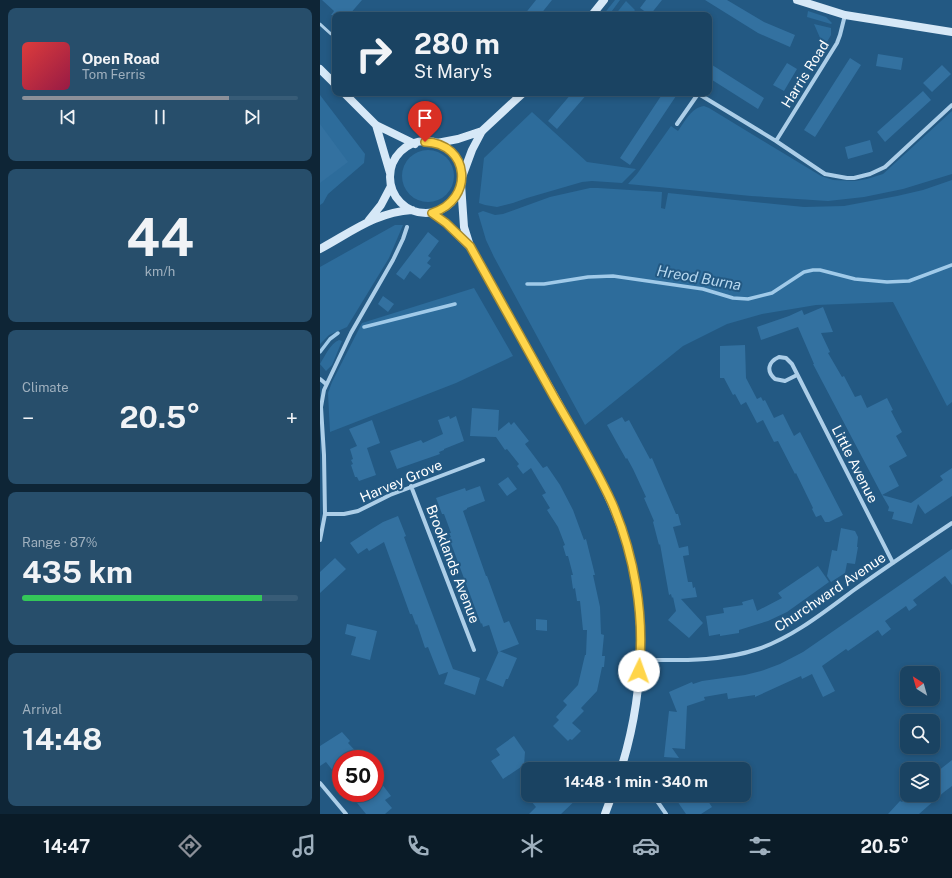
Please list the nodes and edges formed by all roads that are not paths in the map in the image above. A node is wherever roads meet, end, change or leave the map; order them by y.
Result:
1 (604, 0) edge
2 (797, 0) edge
3 (817, 3) edge
4 (594, 12) edge
5 (845, 15) junction
6 (320, 24) edge
7 (952, 32) edge
8 (331, 34) dead end
9 (320, 69) edge
10 (332, 81) edge
11 (347, 96) edge
12 (520, 96) edge
13 (695, 96) edge
14 (702, 96) edge
15 (952, 105) edge
16 (677, 124) dead end
17 (376, 125) junction
18 (482, 131) junction
19 (776, 141) junction
20 (436, 143) junction
21 (415, 144) junction
22 (390, 174) junction
23 (461, 181) junction
24 (391, 186) junction
25 (412, 210) junction
26 (432, 213) junction
27 (369, 221) junction
28 (407, 227) dead end
29 (470, 246) junction
30 (320, 249) edge
31 (797, 375) junction
32 (320, 379) edge
33 (326, 384) junction
34 (483, 460) dead end
35 (411, 486) junction
36 (325, 514) junction
37 (952, 523) edge
38 (320, 540) edge
39 (893, 563) junction
40 (474, 650) dead end
41 (640, 660) junction
42 (623, 762) edge
43 (320, 783) edge
44 (609, 802) edge
45 (658, 802) edge
46 (346, 814) edge
47 (605, 814) edge
48 (666, 814) edge

1 - 4 main road
2 - 3 main road
3 - 5 main road
5 - 7 main road
5 - 19 street, Harris Road
6 - 8 lane
9 - 10 main road
11 - 17 main road
12 - 18 main road
13 - 16 street
14 - 19 street
15 - 19 street
17 - 21 main road
17 - 22 main road
18 - 20 main road
18 - 23 main road
20 - 21 main road
20 - 23 main road
21 - 22 main road
22 - 24 main road
23 - 26 main road
23 - 29 main road
24 - 25 main road
24 - 27 main road
25 - 26 main road
25 - 27 main road
26 - 29 main road
27 - 30 main road
28 - 33 street
29 - 41 main road
31 - 31 street, Little Avenue
31 - 39 street, Little Avenue
32 - 33 street
33 - 36 street
34 - 35 street, Harvey Grove
35 - 36 street, Harvey Grove
35 - 40 street, Brooklands Avenue
36 - 38 street
37 - 39 street, Churchward Avenue
39 - 41 street, Churchward Avenue
41 - 42 main road
43 - 46 street
44 - 47 main road
45 - 48 street

